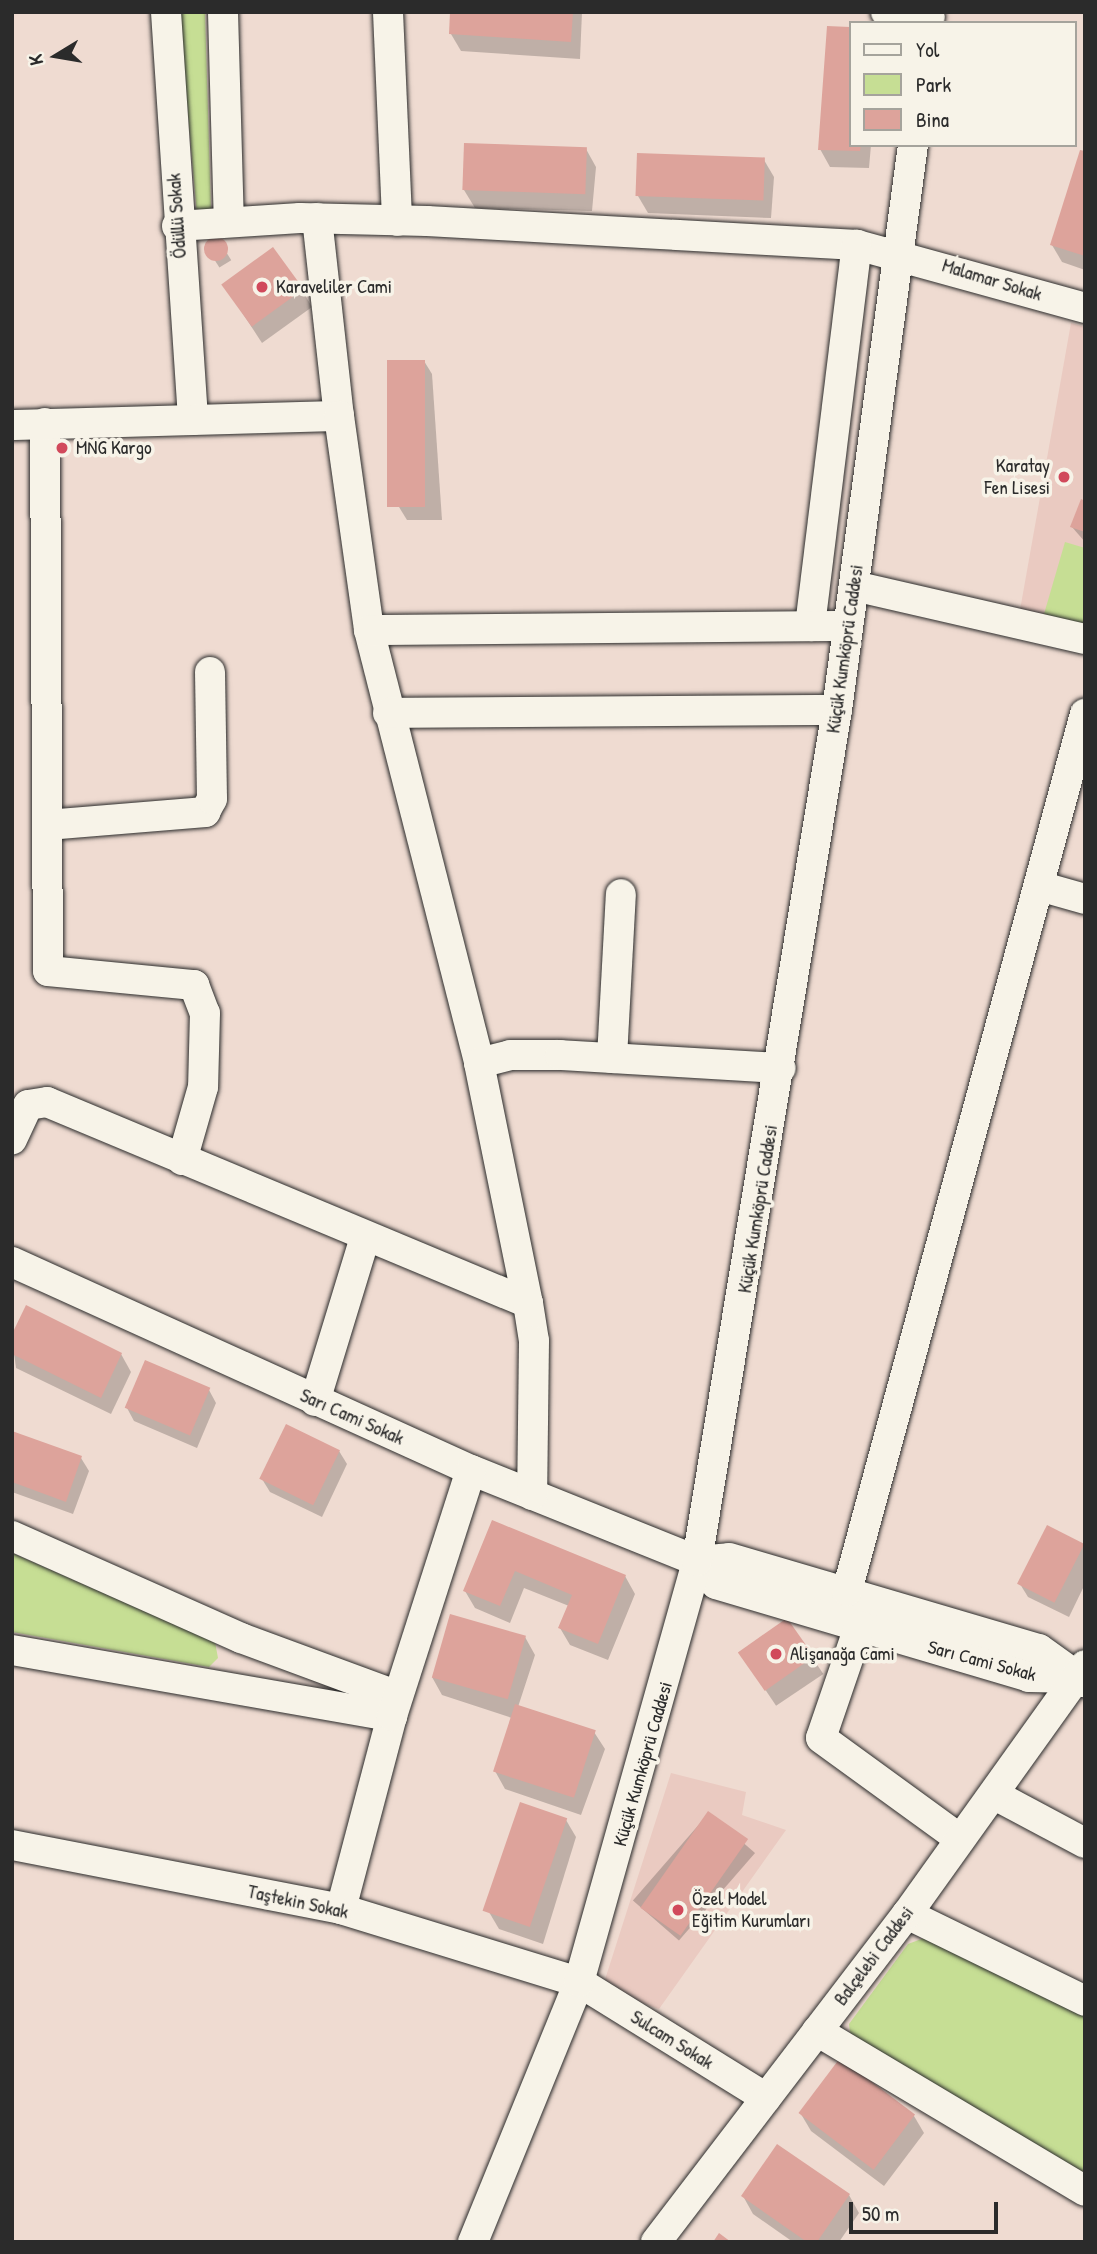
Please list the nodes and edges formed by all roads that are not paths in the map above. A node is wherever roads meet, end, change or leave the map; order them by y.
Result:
1 (166, 12) edge
2 (223, 12) edge
3 (388, 12) edge
4 (886, 12) edge
5 (930, 18) edge
6 (913, 147) edge
7 (317, 218) junction
8 (397, 220) junction
9 (229, 222) junction
10 (177, 226) junction
11 (857, 245) junction
12 (899, 253) junction
13 (1085, 308) edge
14 (339, 416) junction
15 (193, 420) junction
16 (45, 423) junction
17 (12, 425) edge
18 (854, 586) junction
19 (810, 626) junction
20 (848, 626) junction
21 (369, 630) junction
22 (1085, 639) edge
23 (210, 672) dead end
24 (837, 710) junction
25 (388, 713) junction
26 (1085, 714) edge
27 (47, 825) junction
28 (1039, 886) junction
29 (621, 894) dead end
30 (1085, 899) edge
31 (611, 1058) junction
32 (479, 1063) junction
33 (781, 1068) junction
34 (12, 1139) edge
35 (182, 1160) junction
36 (365, 1237) junction
37 (12, 1262) edge
38 (528, 1303) junction
39 (315, 1401) junction
40 (471, 1470) junction
41 (532, 1494) junction
42 (12, 1536) edge
43 (697, 1561) junction
44 (847, 1591) junction
45 (859, 1627) junction
46 (241, 1637) junction
47 (12, 1650) edge
48 (1082, 1675) edge
49 (223, 1683) junction
50 (395, 1706) junction
51 (995, 1795) junction
52 (960, 1839) junction
53 (1085, 1843) edge
54 (12, 1845) edge
55 (341, 1909) junction
56 (907, 1914) junction
57 (579, 1982) junction
58 (1085, 2001) edge
59 (817, 2031) junction
60 (766, 2098) junction
61 (1085, 2191) edge
62 (472, 2242) edge
63 (656, 2242) edge

1 - 10 street, Ödüllü Sokak
2 - 9 street
3 - 8 street
4 - 5 street
6 - 12 street, Küçük Kumköprü Caddesi
7 - 8 street, Malamar Sokak
7 - 9 street, Malamar Sokak
7 - 14 street
8 - 11 street, Malamar Sokak
9 - 10 street, Malamar Sokak
10 - 15 street, Ödüllü Sokak
11 - 12 street, Malamar Sokak
11 - 19 street
12 - 13 street, Malamar Sokak
12 - 18 street, Küçük Kumköprü Caddesi
14 - 15 street
14 - 21 street
15 - 16 street
16 - 17 street
16 - 27 street
18 - 20 street, Küçük Kumköprü Caddesi
18 - 22 street
19 - 20 street
19 - 21 street
20 - 24 street, Küçük Kumköprü Caddesi
21 - 25 street
23 - 27 street
24 - 25 street
24 - 33 street, Küçük Kumköprü Caddesi
25 - 32 street
26 - 28 street
27 - 35 street
28 - 30 street
28 - 44 street
29 - 31 street
31 - 32 street
31 - 33 street
32 - 38 street
33 - 43 street, Küçük Kumköprü Caddesi
34 - 35 street
35 - 36 street
36 - 38 street
36 - 39 street
37 - 39 street, Sarı Cami Sokak
38 - 41 street
39 - 40 street, Sarı Cami Sokak
40 - 41 street, Sarı Cami Sokak
40 - 50 street
41 - 43 street, Sarı Cami Sokak
42 - 46 street
43 - 44 street, Sarı Cami Sokak
43 - 45 street, Sarı Cami Sokak
43 - 57 street, Küçük Kumköprü Caddesi
44 - 48 street, Sarı Cami Sokak
45 - 48 street, Sarı Cami Sokak
45 - 52 street
46 - 49 street
46 - 50 street
47 - 49 street
48 - 51 street, Balçelebi Caddesi
49 - 50 street
50 - 55 street
51 - 52 street, Balçelebi Caddesi
51 - 53 street
52 - 56 street, Balçelebi Caddesi
54 - 55 street, Taştekin Sokak
55 - 57 street, Taştekin Sokak
56 - 58 street
56 - 59 street, Balçelebi Caddesi
57 - 60 street, Sulcam Sokak
57 - 62 street, Küçük Kumköprü Caddesi
59 - 60 street, Balçelebi Caddesi
59 - 61 street
60 - 63 street, Balçelebi Caddesi

